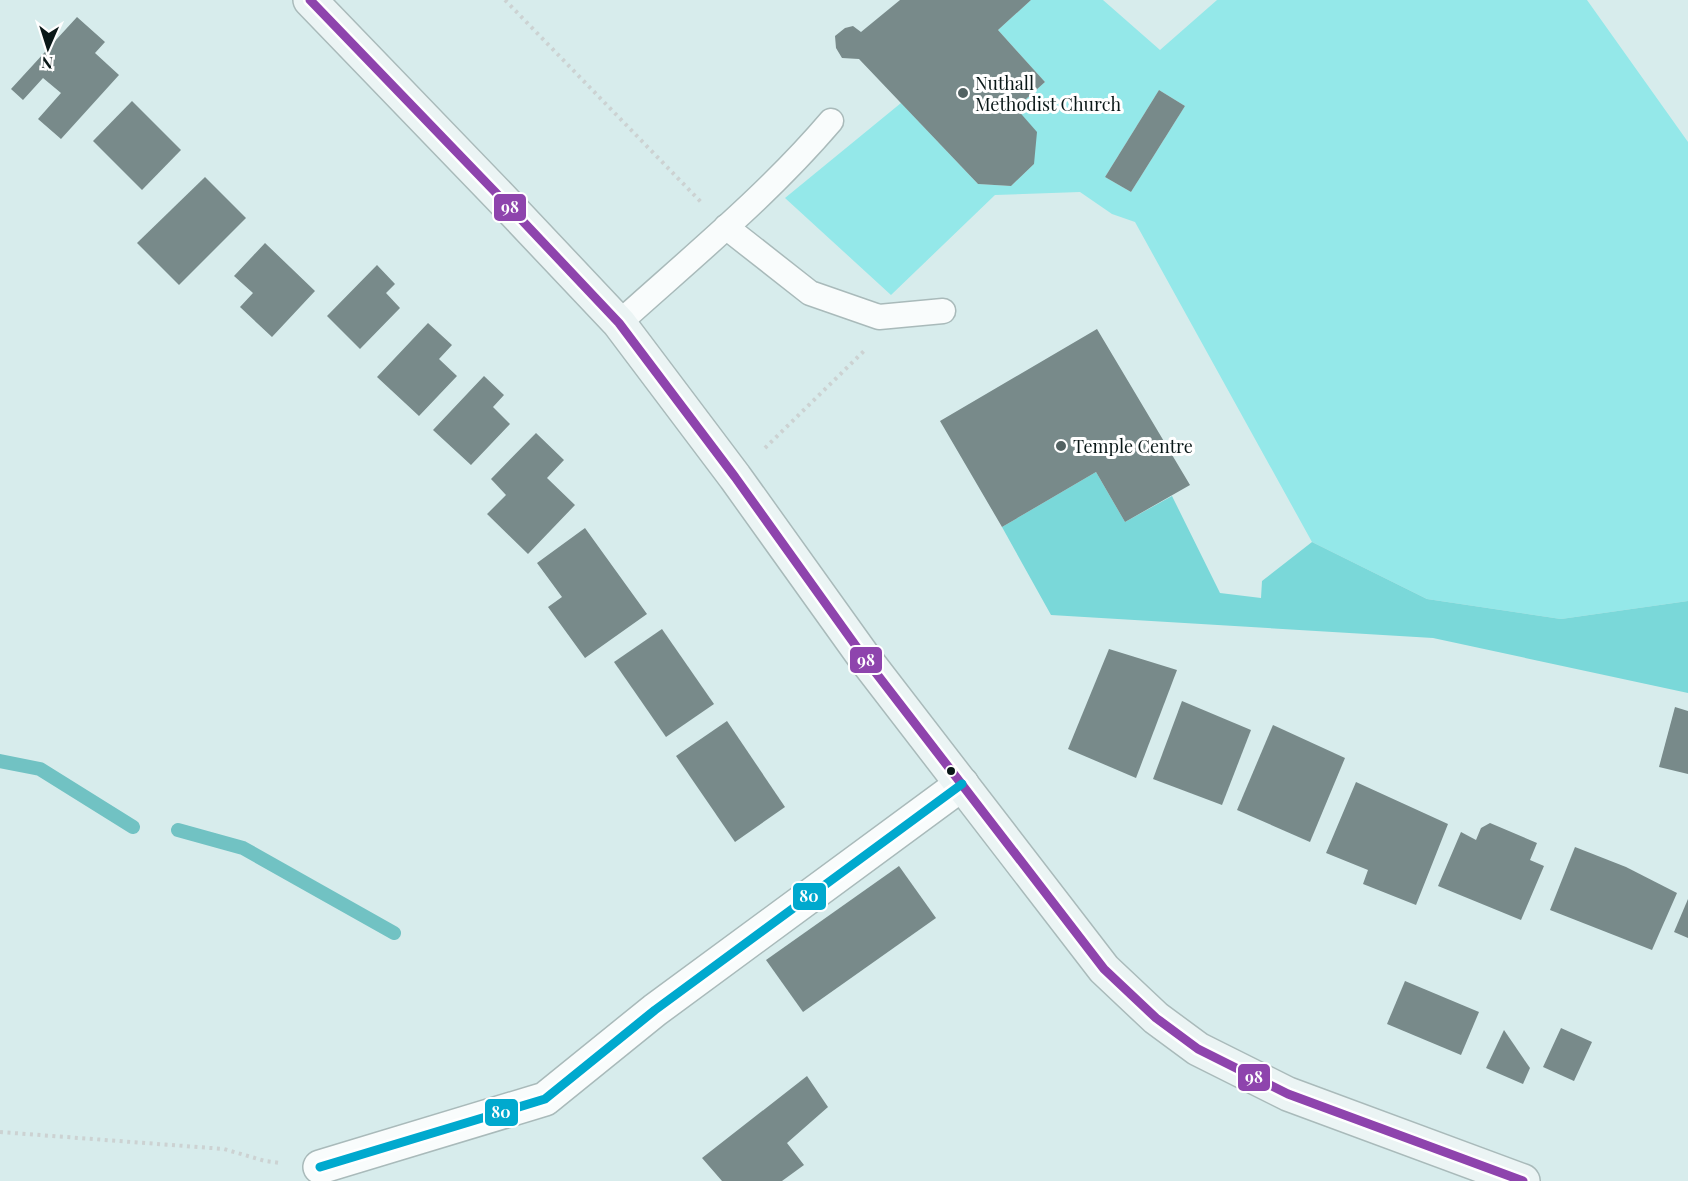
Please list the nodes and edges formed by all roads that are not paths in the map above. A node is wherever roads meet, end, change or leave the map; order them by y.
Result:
1 (310, 0) edge
2 (831, 121) dead end
3 (726, 227) junction
4 (943, 311) dead end
5 (619, 323) junction
6 (962, 784) junction
7 (320, 1167) road end
8 (1523, 1181) edge

1 - 5 main road
2 - 3 lane
3 - 4 lane
3 - 5 lane
5 - 6 main road
6 - 7 street
6 - 8 main road

